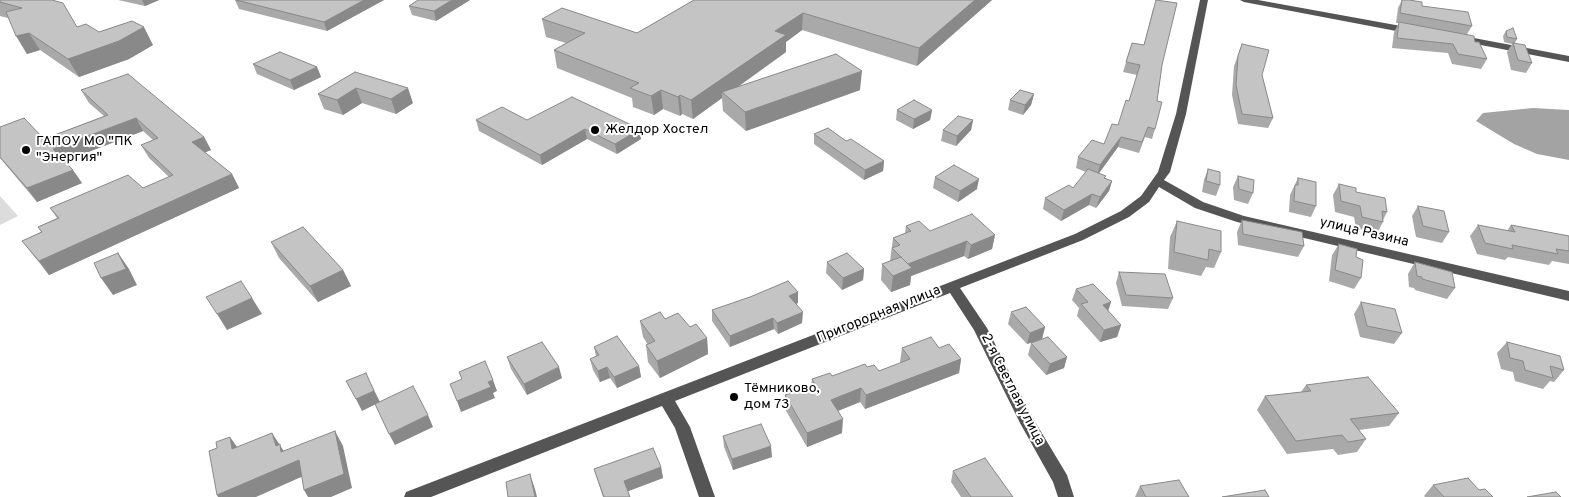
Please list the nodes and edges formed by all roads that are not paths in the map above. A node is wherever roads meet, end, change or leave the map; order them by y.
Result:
1 (1204, 0) edge
2 (1244, 0) edge
3 (1418, 32) edge
4 (1448, 37) edge
5 (1569, 59) edge
6 (1159, 182) junction
7 (952, 286) junction
8 (1569, 296) edge
9 (666, 399) junction
10 (412, 497) edge
11 (707, 497) edge
12 (1066, 497) edge

1 - 6 street, Пригородная улица
2 - 3 street
4 - 5 street
6 - 7 street, Пригородная улица
6 - 8 street, улица Разина
7 - 9 street, Пригородная улица
7 - 12 street, 2-я Светлая улица
9 - 10 street, Пригородная улица
9 - 11 street

